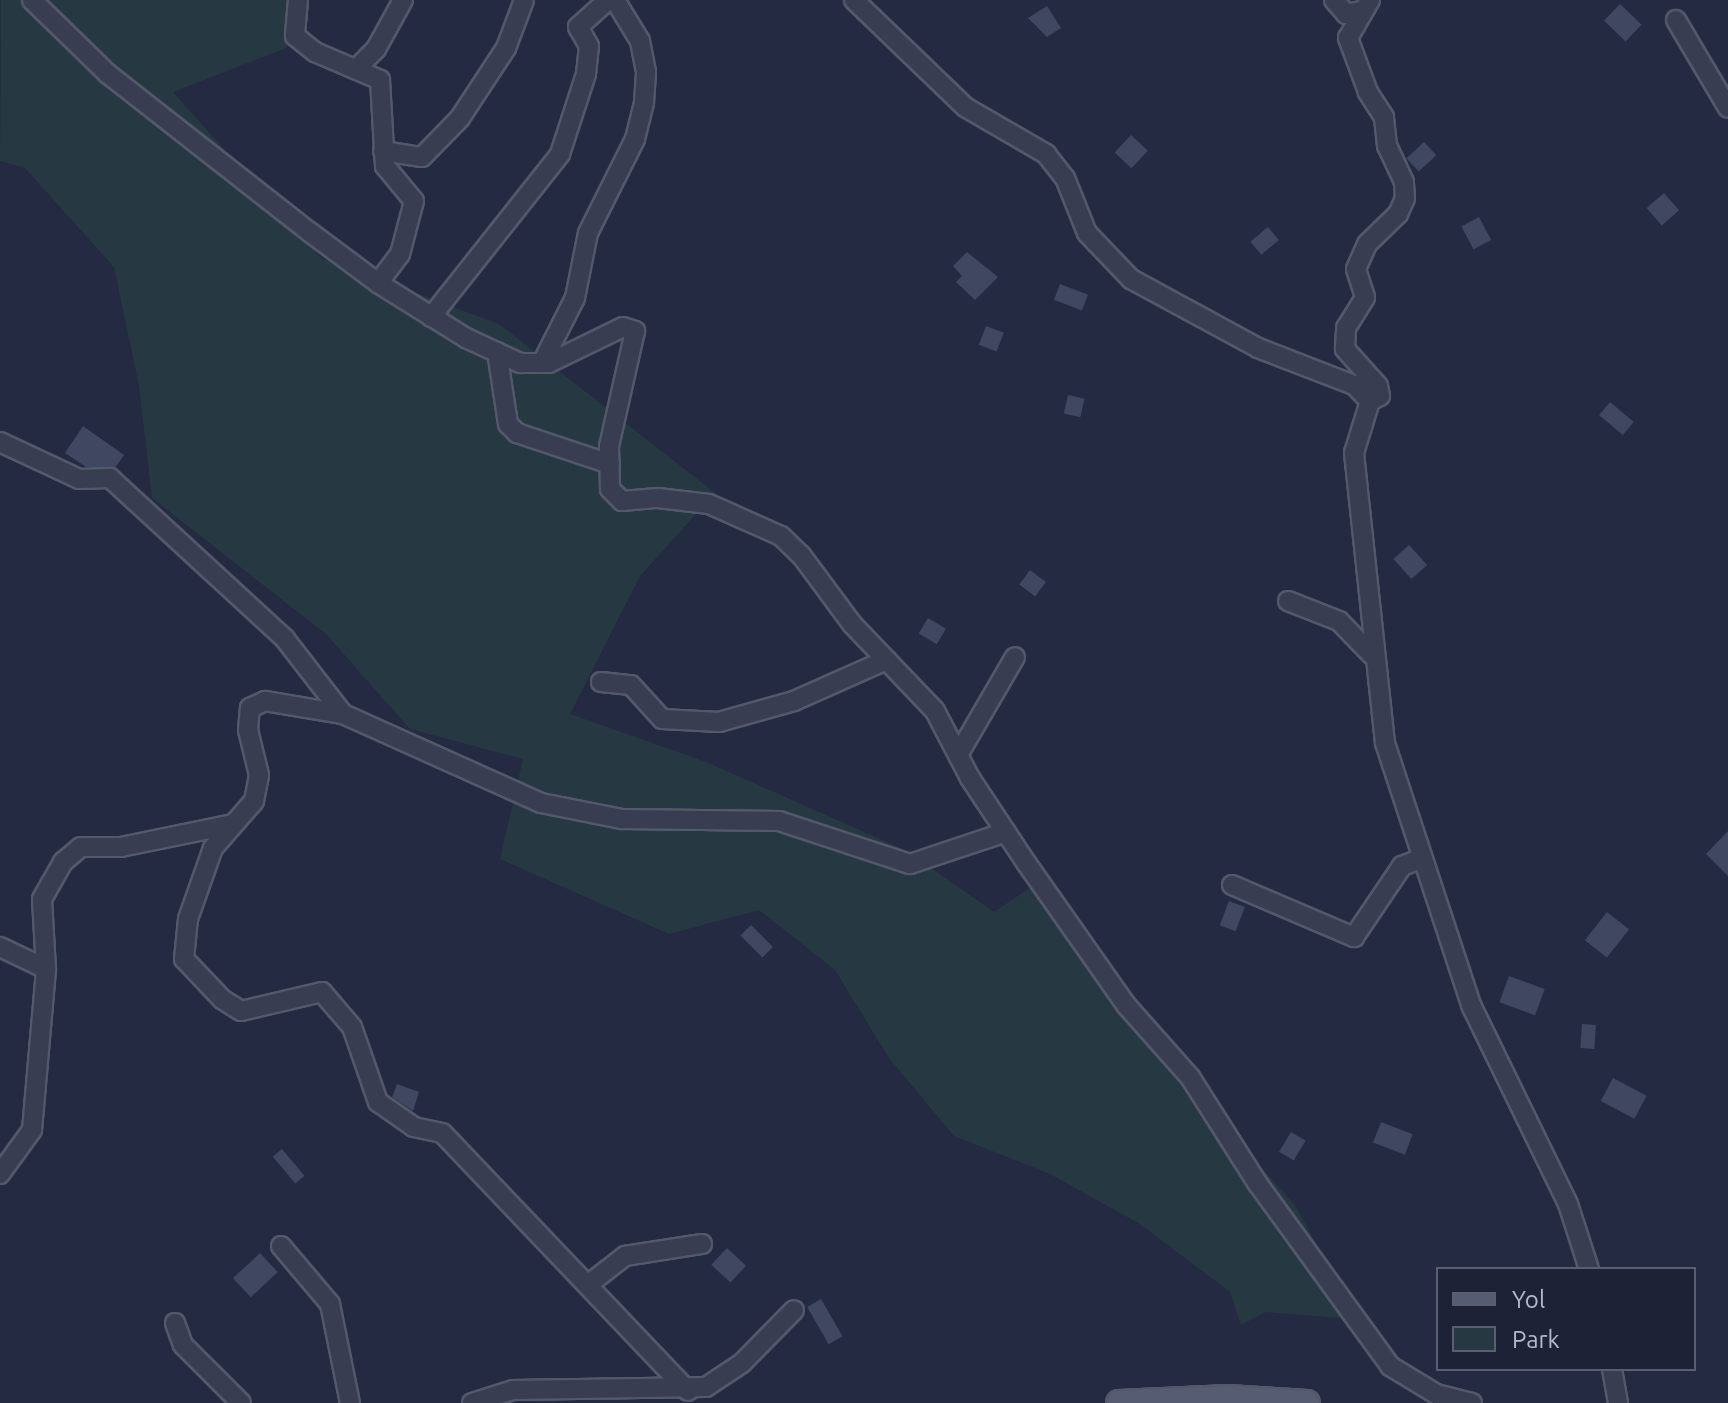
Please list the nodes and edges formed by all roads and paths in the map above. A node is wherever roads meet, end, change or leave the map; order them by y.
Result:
1 (32, 0) edge
2 (298, 0) edge
3 (403, 0) edge
4 (524, 0) edge
5 (608, 0) edge
6 (615, 0) edge
7 (854, 0) edge
8 (1334, 0) edge
9 (1366, 6) edge
10 (1676, 20) dead end
11 (356, 69) junction
12 (1728, 108) edge
13 (383, 151) junction
14 (378, 283) junction
15 (431, 317) junction
16 (497, 352) junction
17 (542, 363) junction
18 (1370, 401) junction
19 (0, 442) edge
20 (610, 464) junction
21 (1288, 601) dead end
22 (1372, 655) junction
23 (1015, 657) dead end
24 (886, 660) junction
25 (601, 682) dead end
26 (343, 714) junction
27 (958, 755) junction
28 (233, 824) junction
29 (1006, 832) junction
30 (1423, 858) junction
31 (1232, 885) dead end
32 (0, 947) edge
33 (46, 969) junction
34 (0, 1174) edge
35 (702, 1244) dead end
36 (281, 1246) dead end
37 (1588, 1267) edge
38 (589, 1284) junction
39 (794, 1310) dead end
40 (175, 1323) dead end
41 (1612, 1371) edge
42 (688, 1391) junction
43 (241, 1403) edge
44 (350, 1403) edge
45 (472, 1403) edge
46 (1119, 1403) edge
47 (1307, 1403) edge
48 (1472, 1403) edge
49 (1618, 1403) edge

1 - 14 street
2 - 11 street
3 - 11 street
4 - 13 street
5 - 15 street
6 - 17 street
7 - 18 street
8 - 9 street
9 - 18 street
10 - 12 street
11 - 13 street
13 - 14 street
14 - 15 street
15 - 16 street
16 - 17 street
16 - 20 street
17 - 20 street
18 - 22 street
19 - 26 street
20 - 24 street
21 - 22 street
22 - 30 street
23 - 27 street
24 - 25 street
24 - 27 street
26 - 28 street
26 - 29 street
27 - 29 street
28 - 33 street
28 - 38 street
29 - 48 street
30 - 31 street
30 - 37 street
32 - 33 street
33 - 34 street
35 - 38 street
36 - 44 street
38 - 42 street
39 - 42 street
40 - 43 street
41 - 49 street
42 - 45 street
46 - 47 main road

